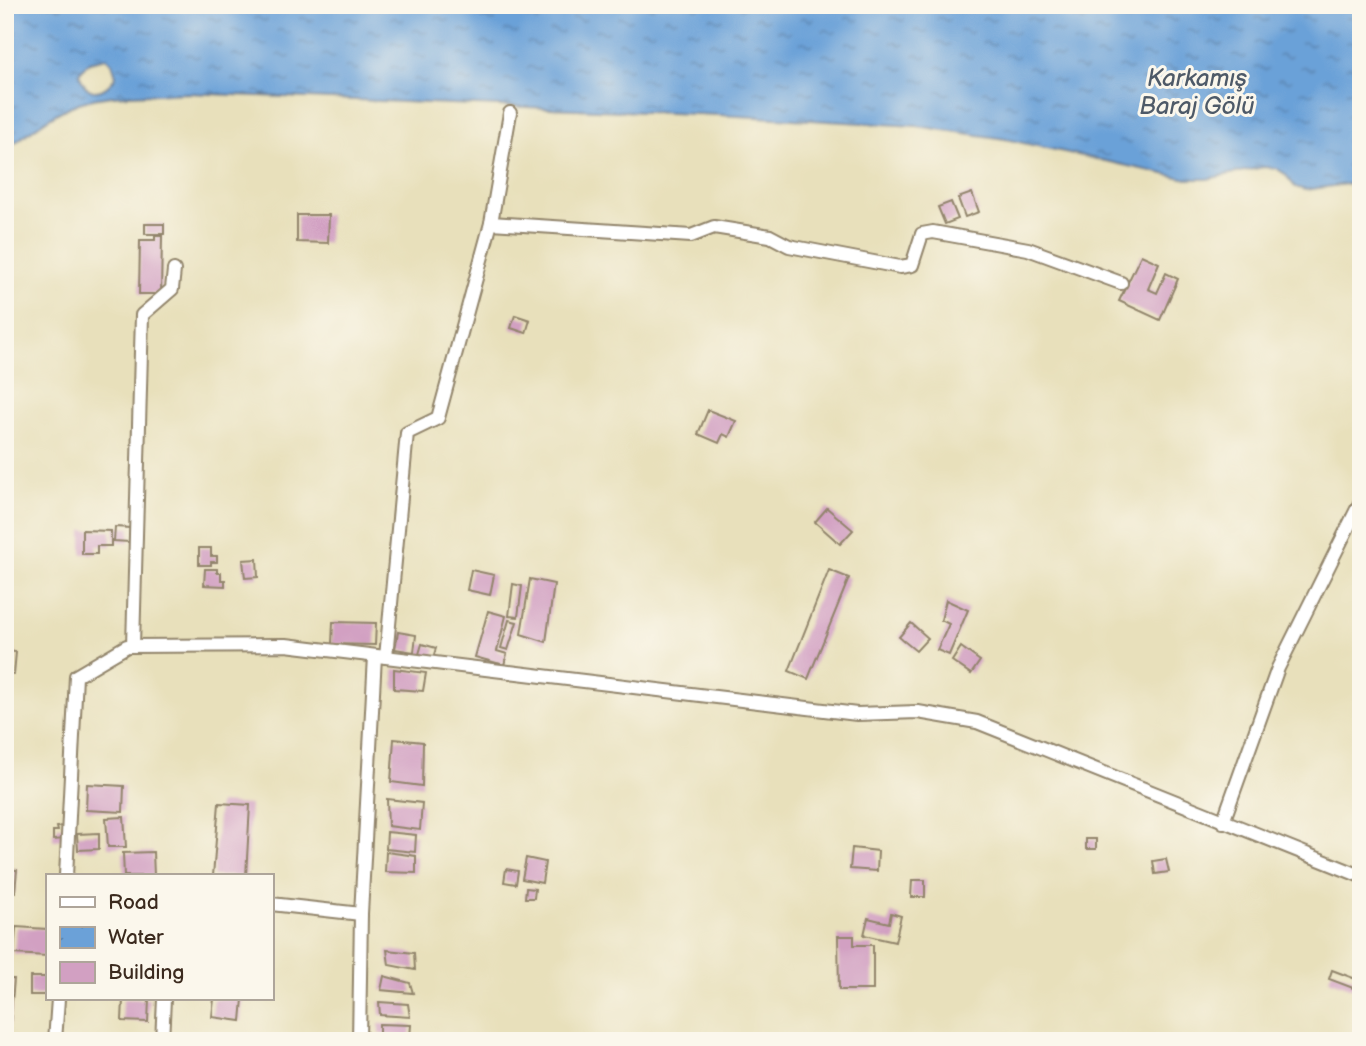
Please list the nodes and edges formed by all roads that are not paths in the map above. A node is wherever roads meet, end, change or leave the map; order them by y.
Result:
1 (510, 113) dead end
2 (491, 223) junction
3 (174, 271) dead end
4 (1121, 283) dead end
5 (1361, 501) edge
6 (133, 646) junction
7 (380, 657) junction
8 (1223, 822) junction
9 (66, 874) edge
10 (1361, 876) edge
11 (273, 904) edge
12 (361, 914) junction
13 (58, 1000) edge
14 (164, 1000) edge
15 (55, 1041) edge
16 (162, 1041) edge
17 (359, 1041) edge

1 - 2 street
2 - 4 street
2 - 7 street
3 - 6 street
5 - 8 street
6 - 7 street
6 - 9 street
7 - 8 street
7 - 12 street
8 - 10 street
11 - 12 street
12 - 17 street
13 - 15 street
14 - 16 street

